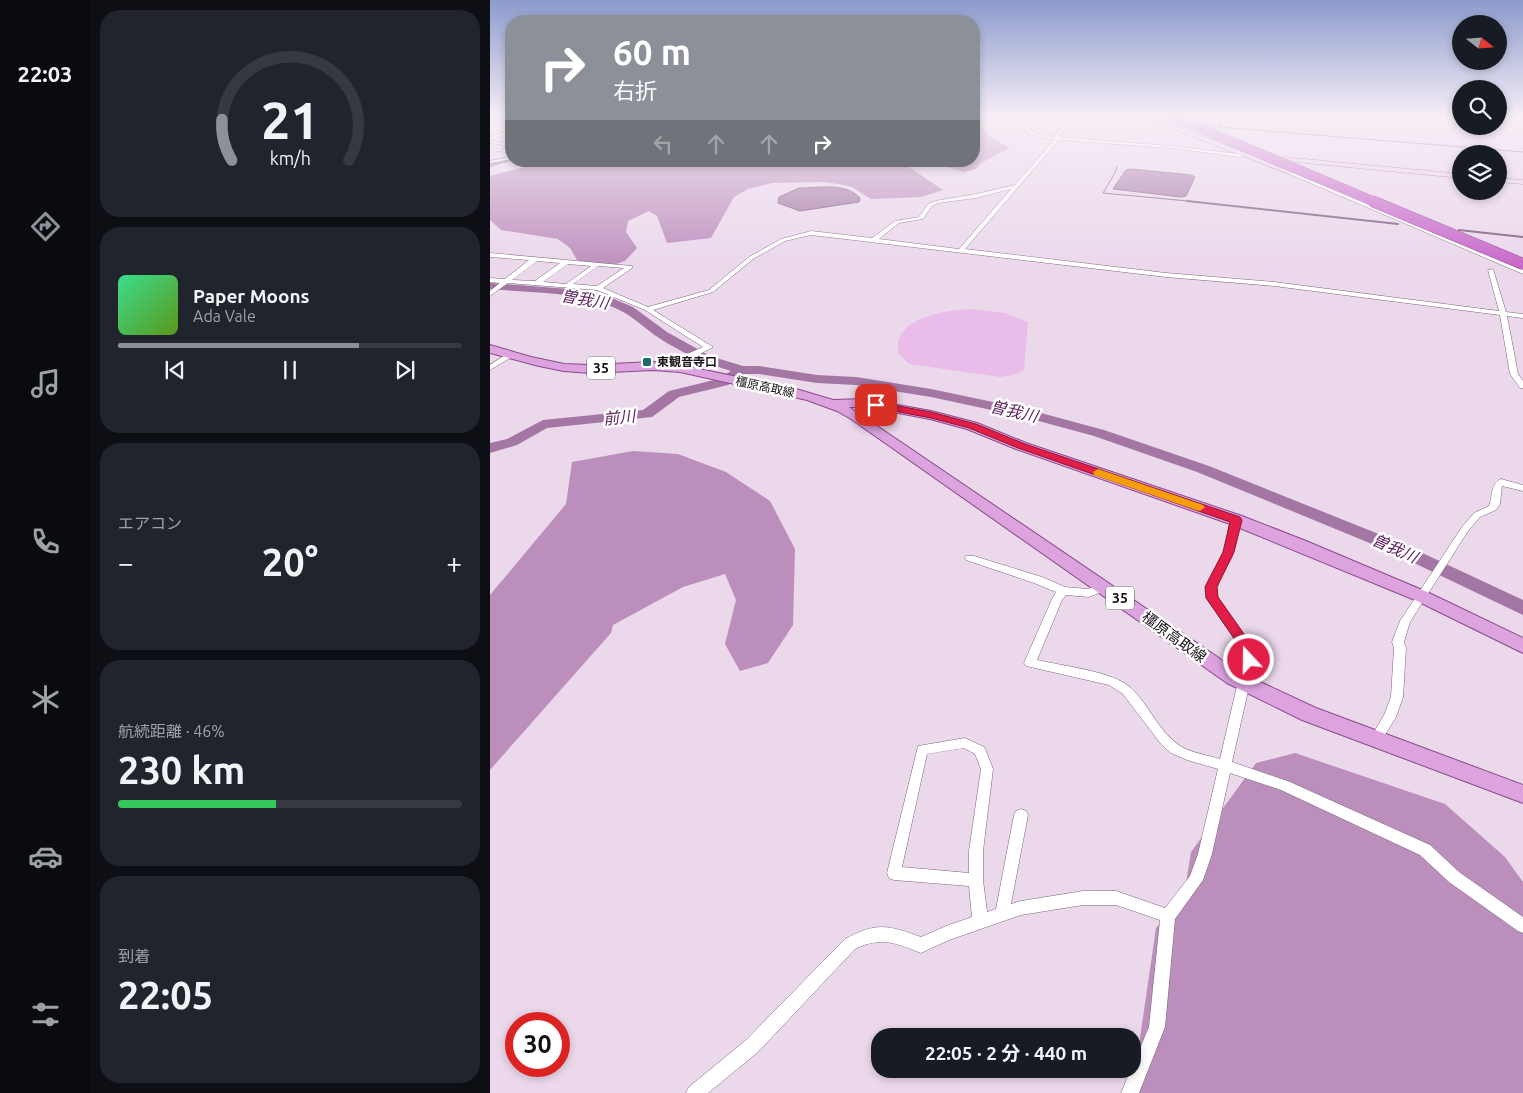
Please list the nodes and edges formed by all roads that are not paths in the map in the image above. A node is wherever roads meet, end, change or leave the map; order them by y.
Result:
1 (1033, 167) edge
2 (1278, 167) edge
3 (1293, 167) edge
4 (1362, 167) edge
5 (1290, 172) junction
6 (1452, 175) edge
7 (1507, 181) edge
8 (1523, 182) edge
9 (1017, 186) junction
10 (874, 240) junction
11 (961, 250) junction
12 (490, 255) edge
13 (535, 259) junction
14 (567, 261) junction
15 (1523, 262) edge
16 (597, 264) junction
17 (1491, 270) dead end
18 (1523, 272) edge
19 (490, 280) edge
20 (506, 282) junction
21 (536, 283) junction
22 (568, 285) junction
23 (598, 288) junction
24 (491, 294) edge
25 (647, 309) junction
26 (1502, 314) junction
27 (1523, 316) edge
28 (490, 349) edge
29 (511, 355) junction
30 (676, 364) junction
31 (490, 368) edge
32 (1523, 386) edge
33 (832, 403) junction
34 (1523, 488) edge
35 (1236, 520) junction
36 (970, 558) dead end
37 (1103, 587) junction
38 (1063, 591) junction
39 (1421, 596) junction
40 (1523, 646) edge
41 (1243, 683) junction
42 (1376, 739) junction
43 (1224, 765) junction
44 (1523, 794) edge
45 (1021, 815) dead end
46 (976, 880) junction
47 (1002, 914) junction
48 (1168, 916) junction
49 (980, 921) junction
50 (1523, 926) edge
51 (695, 1093) edge
52 (1130, 1093) edge

1 - 9 street
2 - 5 main road
3 - 15 highway, bridge
4 - 6 main road
5 - 15 street
5 - 18 street
7 - 8 main road
9 - 10 street
9 - 11 street
10 - 11 street
10 - 25 street
11 - 26 street
12 - 13 street
13 - 14 street
13 - 20 street
14 - 16 street
14 - 21 street
16 - 22 street
16 - 23 street
17 - 26 street
19 - 20 street
20 - 21 street
20 - 24 street
21 - 22 street
22 - 23 street
23 - 25 street
25 - 30 street
26 - 27 street
26 - 32 street
28 - 29 main road, 橿原高取線 / 35
29 - 30 main road, 橿原高取線 / 35
29 - 31 street
30 - 33 main road, 橿原高取線 / 35
33 - 35 main road, 橿原高取線 / 35
33 - 37 main road, 橿原高取線 / 35
34 - 39 street
35 - 39 main road, 橿原高取線 / 35
35 - 41 street
36 - 38 street
37 - 38 street
37 - 41 main road, 橿原高取線 / 35
38 - 43 street
39 - 40 main road, 橿原高取線 / 35
39 - 42 street
41 - 42 main road, 橿原高取線 / 35
41 - 43 street
42 - 44 main road, 橿原高取線 / 35
43 - 48 street
43 - 50 street
45 - 47 street
46 - 46 street
46 - 49 street
47 - 48 street
47 - 49 street
48 - 52 street
49 - 51 street

